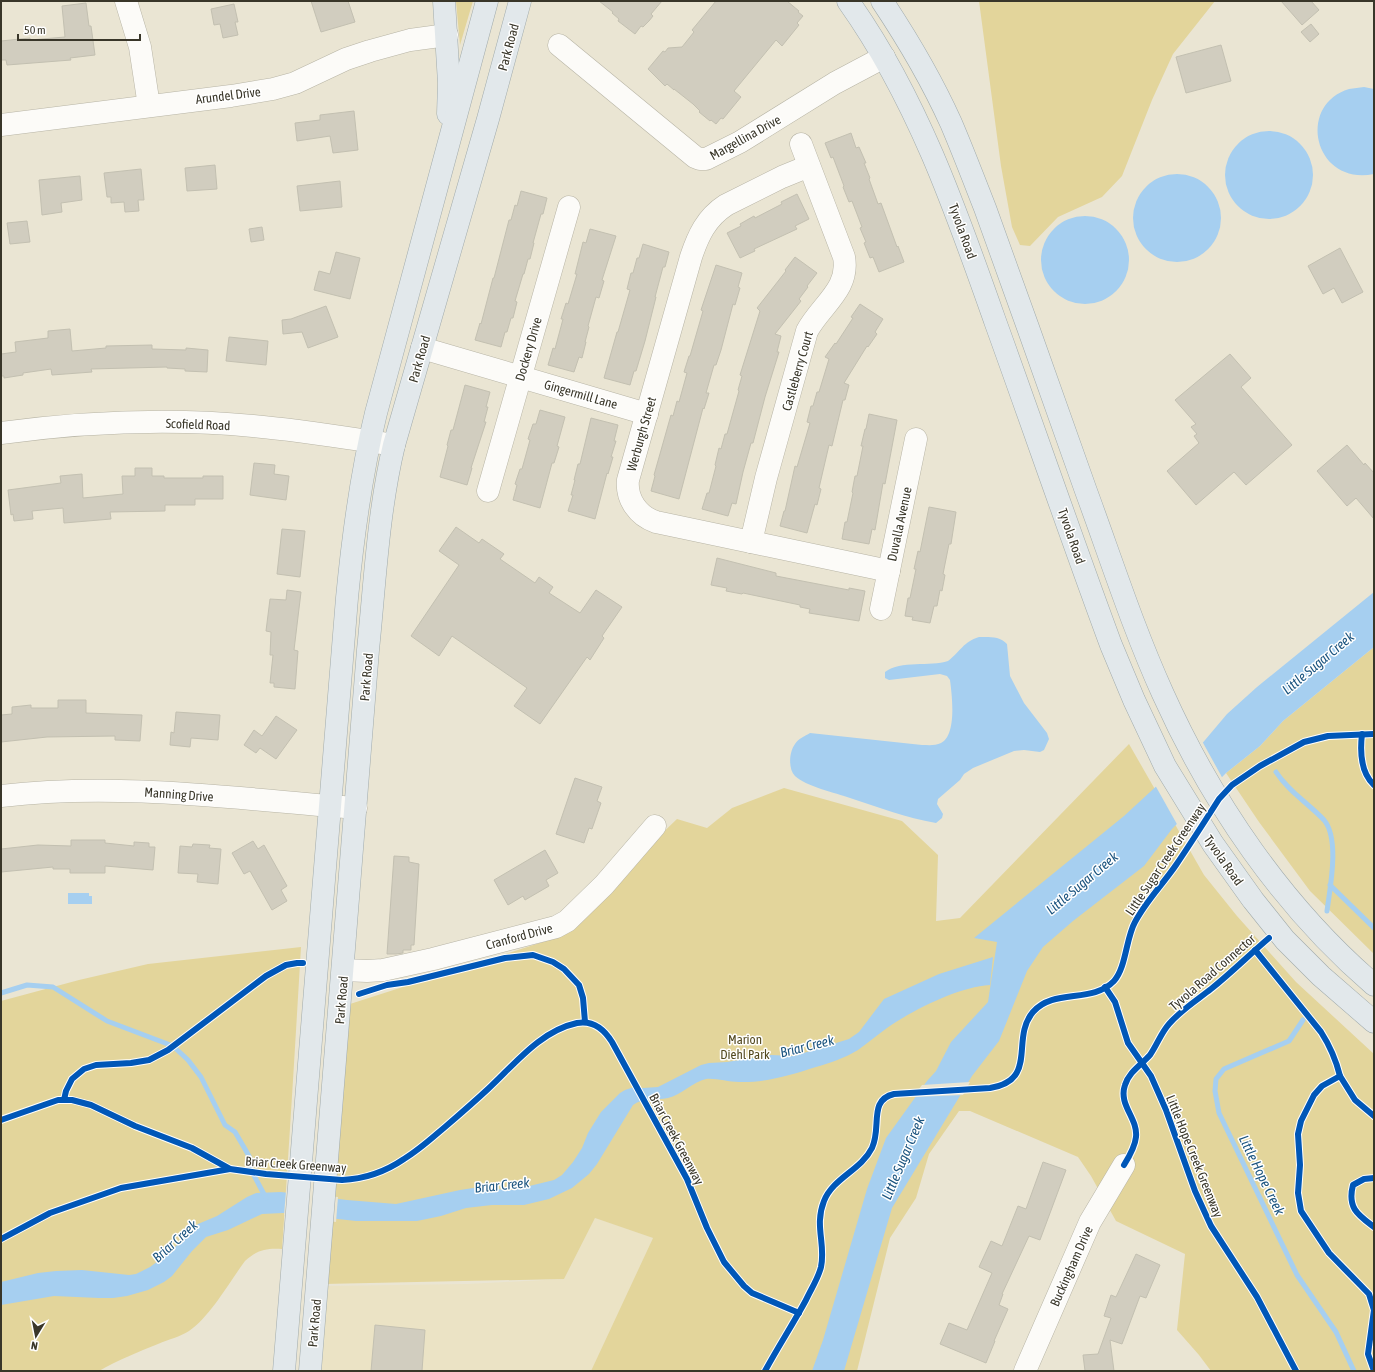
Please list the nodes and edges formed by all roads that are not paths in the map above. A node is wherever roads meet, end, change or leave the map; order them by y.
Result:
1 (126, 1) edge
2 (444, 1) edge
3 (487, 1) edge
4 (520, 1) edge
5 (848, 1) edge
6 (882, 1) edge
7 (446, 35) junction
8 (559, 45) dead end
9 (884, 57) junction
10 (149, 106) junction
11 (1, 125) edge
12 (801, 144) dead end
13 (809, 166) junction
14 (440, 178) junction
15 (569, 207) dead end
16 (422, 348) junction
17 (520, 377) junction
18 (647, 414) junction
19 (1, 433) edge
20 (916, 439) dead end
21 (369, 441) junction
22 (394, 445) junction
23 (488, 491) dead end
24 (751, 542) junction
25 (889, 571) junction
26 (881, 609) dead end
27 (1, 796) edge
28 (330, 806) junction
29 (356, 808) junction
30 (655, 826) dead end
31 (343, 970) junction
32 (1374, 985) edge
33 (1374, 1022) edge
34 (1124, 1165) dead end
35 (284, 1371) edge
36 (310, 1371) edge
37 (1024, 1371) edge

1 - 10 street
2 - 7 main road
3 - 14 main road, Park Road
4 - 16 main road, Park Road
5 - 9 main road, Tyvola Road
6 - 32 main road
7 - 10 street, Arundel Drive
7 - 14 main road
8 - 9 street, Margellina Drive
9 - 33 main road, Tyvola Road
10 - 11 street, Arundel Drive
12 - 13 street, Castleberry Court
13 - 18 street, Werburgh Street
13 - 24 street, Castleberry Court
14 - 21 main road, Park Road
15 - 17 street, Dockery Drive
16 - 17 street, Gingermill Lane
16 - 22 main road, Park Road
17 - 18 street, Gingermill Lane
17 - 23 street, Dockery Drive
18 - 24 street, Werburgh Street
19 - 21 street, Scofield Road
20 - 25 street, Duvalla Avenue
21 - 22 street, Scofield Road
21 - 28 main road, Park Road
22 - 29 main road, Park Road
24 - 25 street, Werburgh Street
25 - 26 street, Duvalla Avenue
27 - 28 street, Manning Drive
28 - 29 street, Manning Drive
28 - 35 main road, Park Road
29 - 31 main road, Park Road
30 - 31 street, Cranford Drive
31 - 36 main road, Park Road
34 - 37 street, Buckingham Drive

